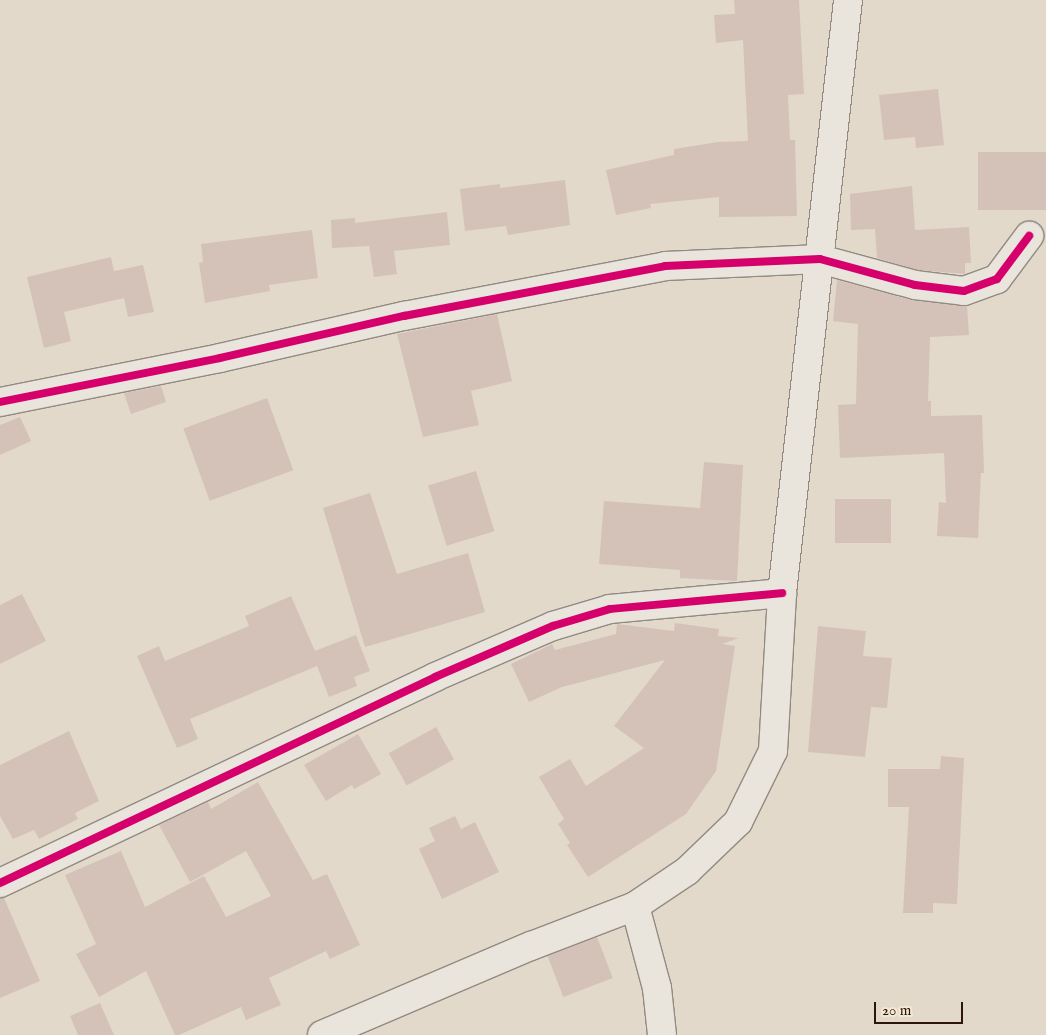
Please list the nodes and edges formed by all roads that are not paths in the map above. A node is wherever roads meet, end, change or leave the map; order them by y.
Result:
1 (848, 0) edge
2 (1029, 236) dead end
3 (820, 259) junction
4 (0, 402) edge
5 (782, 593) junction
6 (0, 883) edge
7 (635, 906) junction
8 (322, 1035) edge
9 (662, 1035) edge

1 - 3 street
2 - 3 street
3 - 4 street
3 - 5 street
5 - 6 street
5 - 7 street
7 - 8 street
7 - 9 street

